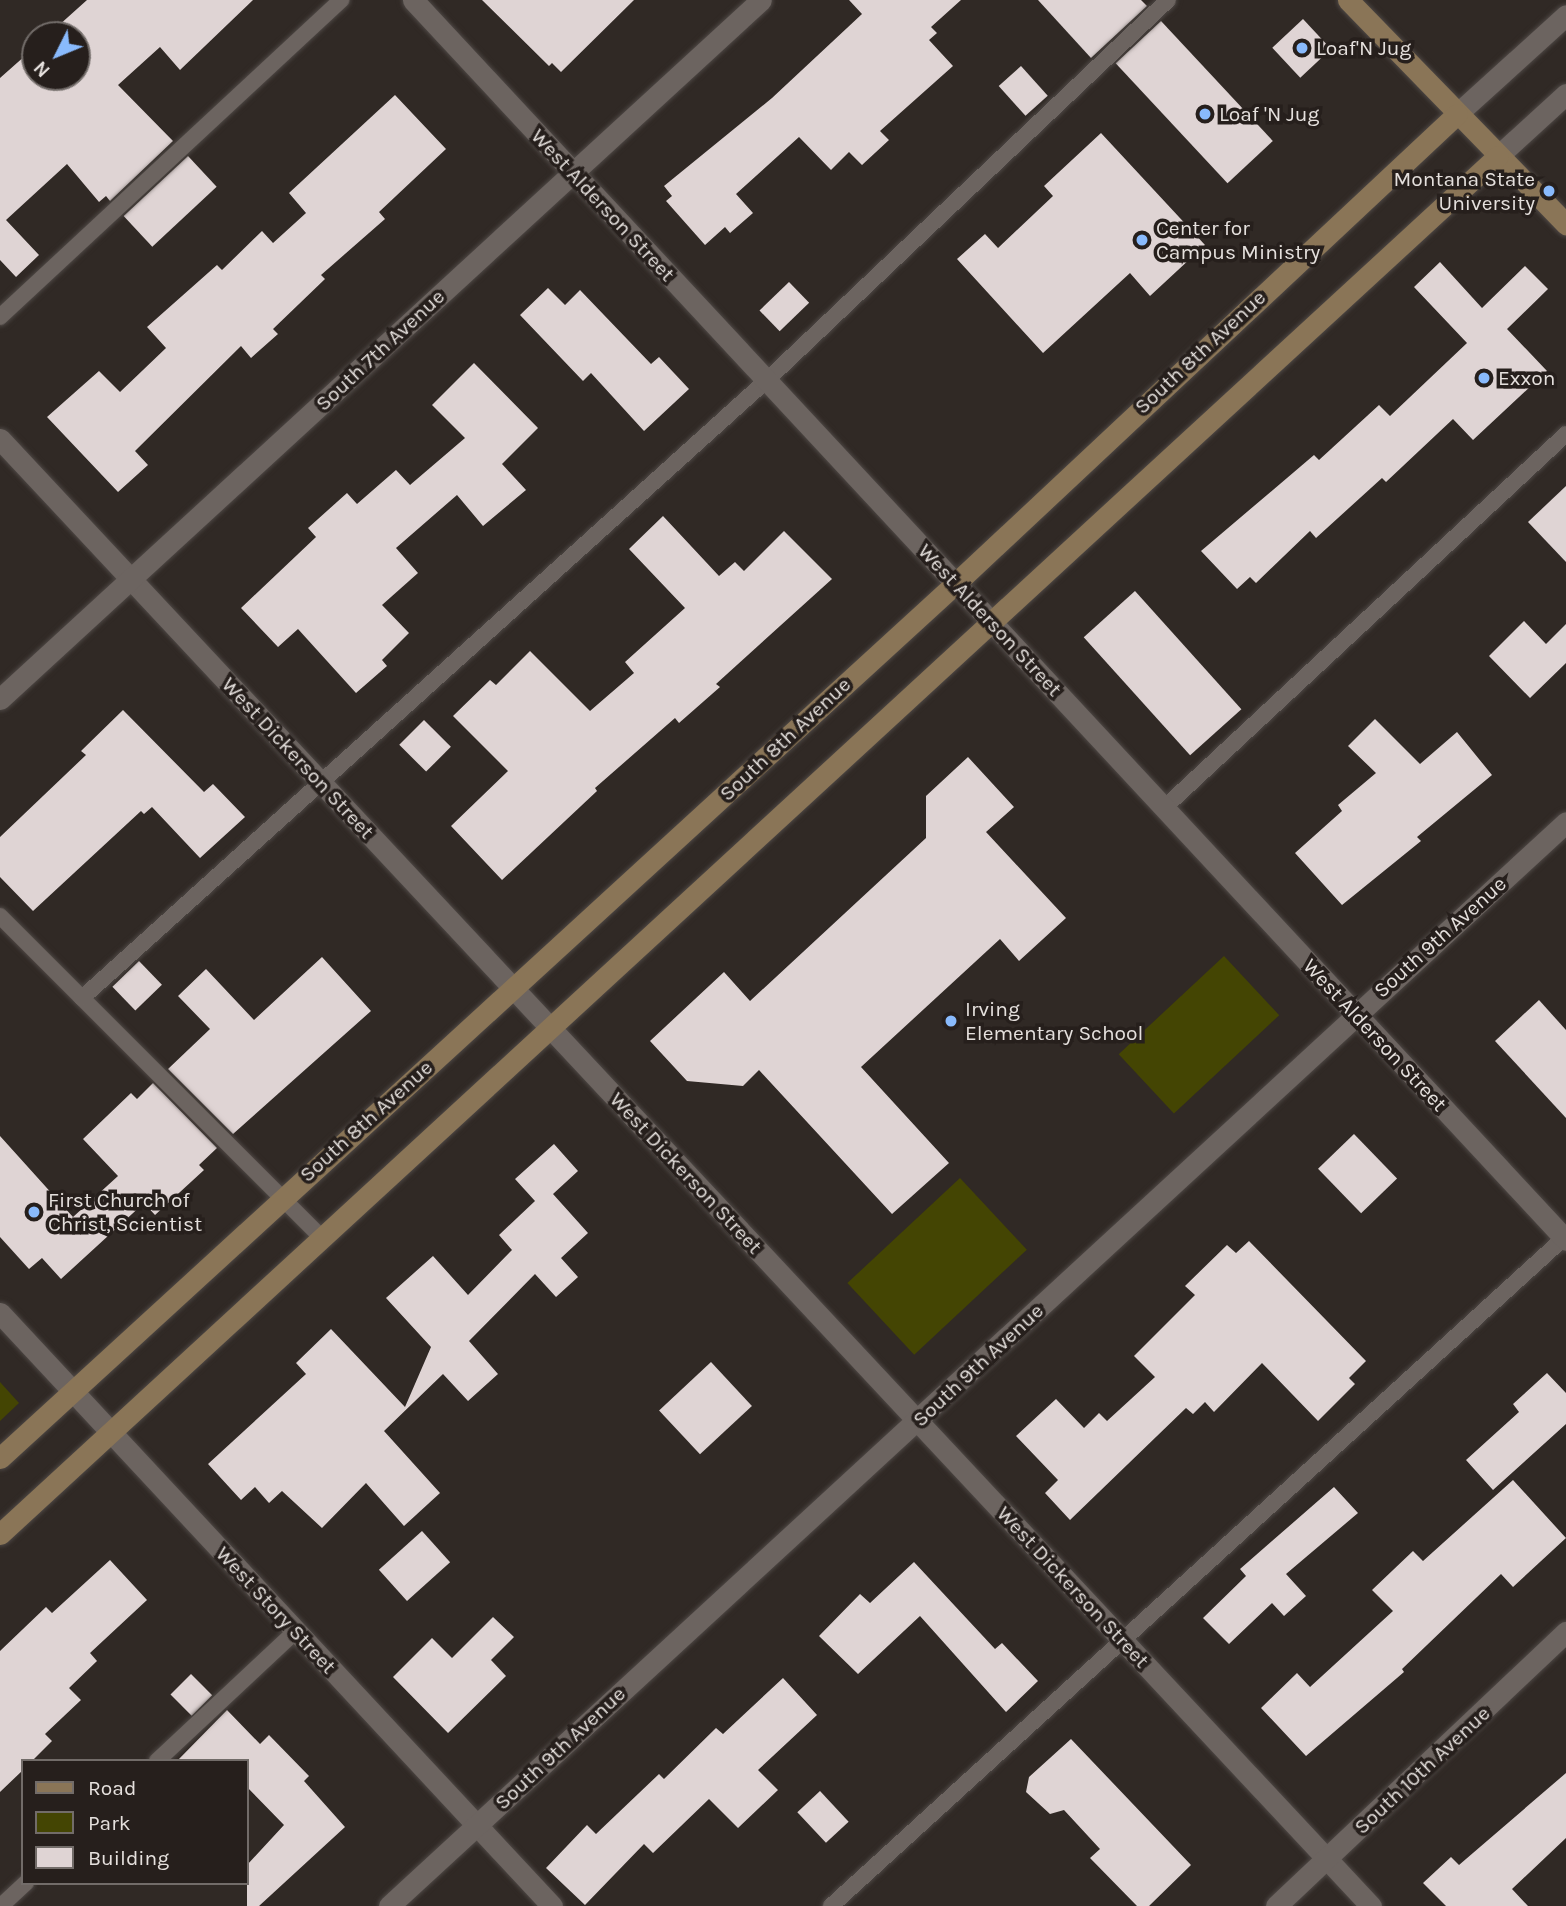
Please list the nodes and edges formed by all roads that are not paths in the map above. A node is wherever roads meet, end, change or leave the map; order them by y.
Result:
1 (341, 0) edge
2 (413, 0) edge
3 (761, 0) edge
4 (1168, 0) edge
5 (1348, 0) edge
6 (1566, 15) edge
7 (1566, 94) edge
8 (1457, 114) junction
9 (1499, 156) junction
10 (573, 172) junction
11 (1566, 224) edge
12 (0, 317) edge
13 (767, 380) junction
14 (1566, 433) edge
15 (0, 439) edge
16 (131, 579) junction
17 (956, 583) junction
18 (994, 624) junction
19 (0, 699) edge
20 (320, 782) junction
21 (1164, 808) junction
22 (1566, 822) edge
23 (0, 916) edge
24 (514, 989) junction
25 (82, 998) junction
26 (1356, 1014) junction
27 (548, 1026) junction
28 (283, 1197) junction
29 (322, 1238) junction
30 (1565, 1238) edge
31 (0, 1314) edge
32 (74, 1392) junction
33 (917, 1421) junction
34 (111, 1433) junction
35 (0, 1458) edge
36 (0, 1534) edge
37 (296, 1631) junction
38 (1566, 1633) edge
39 (1123, 1641) junction
40 (159, 1759) edge
41 (477, 1825) junction
42 (1327, 1859) junction
43 (24, 1885) edge
44 (1, 1906) edge
45 (389, 1906) edge
46 (552, 1906) edge
47 (831, 1906) edge
48 (1276, 1906) edge
49 (1371, 1906) edge

1 - 12 lane
2 - 10 street, West Alderson Street
3 - 10 street, South 7th Avenue
4 - 13 lane
5 - 8 street
6 - 8 street, South 8th Avenue
7 - 9 street
8 - 9 street
8 - 17 street, South 8th Avenue
9 - 11 street
9 - 18 street
10 - 13 street, West Alderson Street
10 - 16 street, South 7th Avenue
13 - 17 street, West Alderson Street
13 - 20 lane
14 - 21 lane
15 - 16 street, West Dickerson Street
16 - 19 street, South 7th Avenue
16 - 20 street, West Dickerson Street
17 - 18 street, West Alderson Street
17 - 24 street, South 8th Avenue
18 - 21 street, West Alderson Street
18 - 27 street
20 - 24 street, West Dickerson Street
20 - 25 lane
21 - 26 street, West Alderson Street
22 - 26 street, South 9th Avenue
23 - 25 lane
24 - 27 street, West Dickerson Street
24 - 28 street, South 8th Avenue
25 - 28 lane
26 - 30 street, West Alderson Street
26 - 33 street, South 9th Avenue
27 - 29 street
27 - 33 street, West Dickerson Street
28 - 29 lane
28 - 32 street, South 8th Avenue
29 - 34 street
30 - 39 lane
31 - 32 street, West Story Street
32 - 34 street, West Story Street
32 - 35 street, South 8th Avenue
33 - 39 street, West Dickerson Street
33 - 41 street, South 9th Avenue
34 - 36 street
34 - 37 street, West Story Street
37 - 40 lane
37 - 41 street, West Story Street
38 - 42 street, South 10th Avenue
39 - 42 street, West Dickerson Street
39 - 47 lane
41 - 45 street, South 9th Avenue
41 - 46 street, West Story Street
42 - 48 street, South 10th Avenue
42 - 49 street, West Dickerson Street
43 - 44 lane

